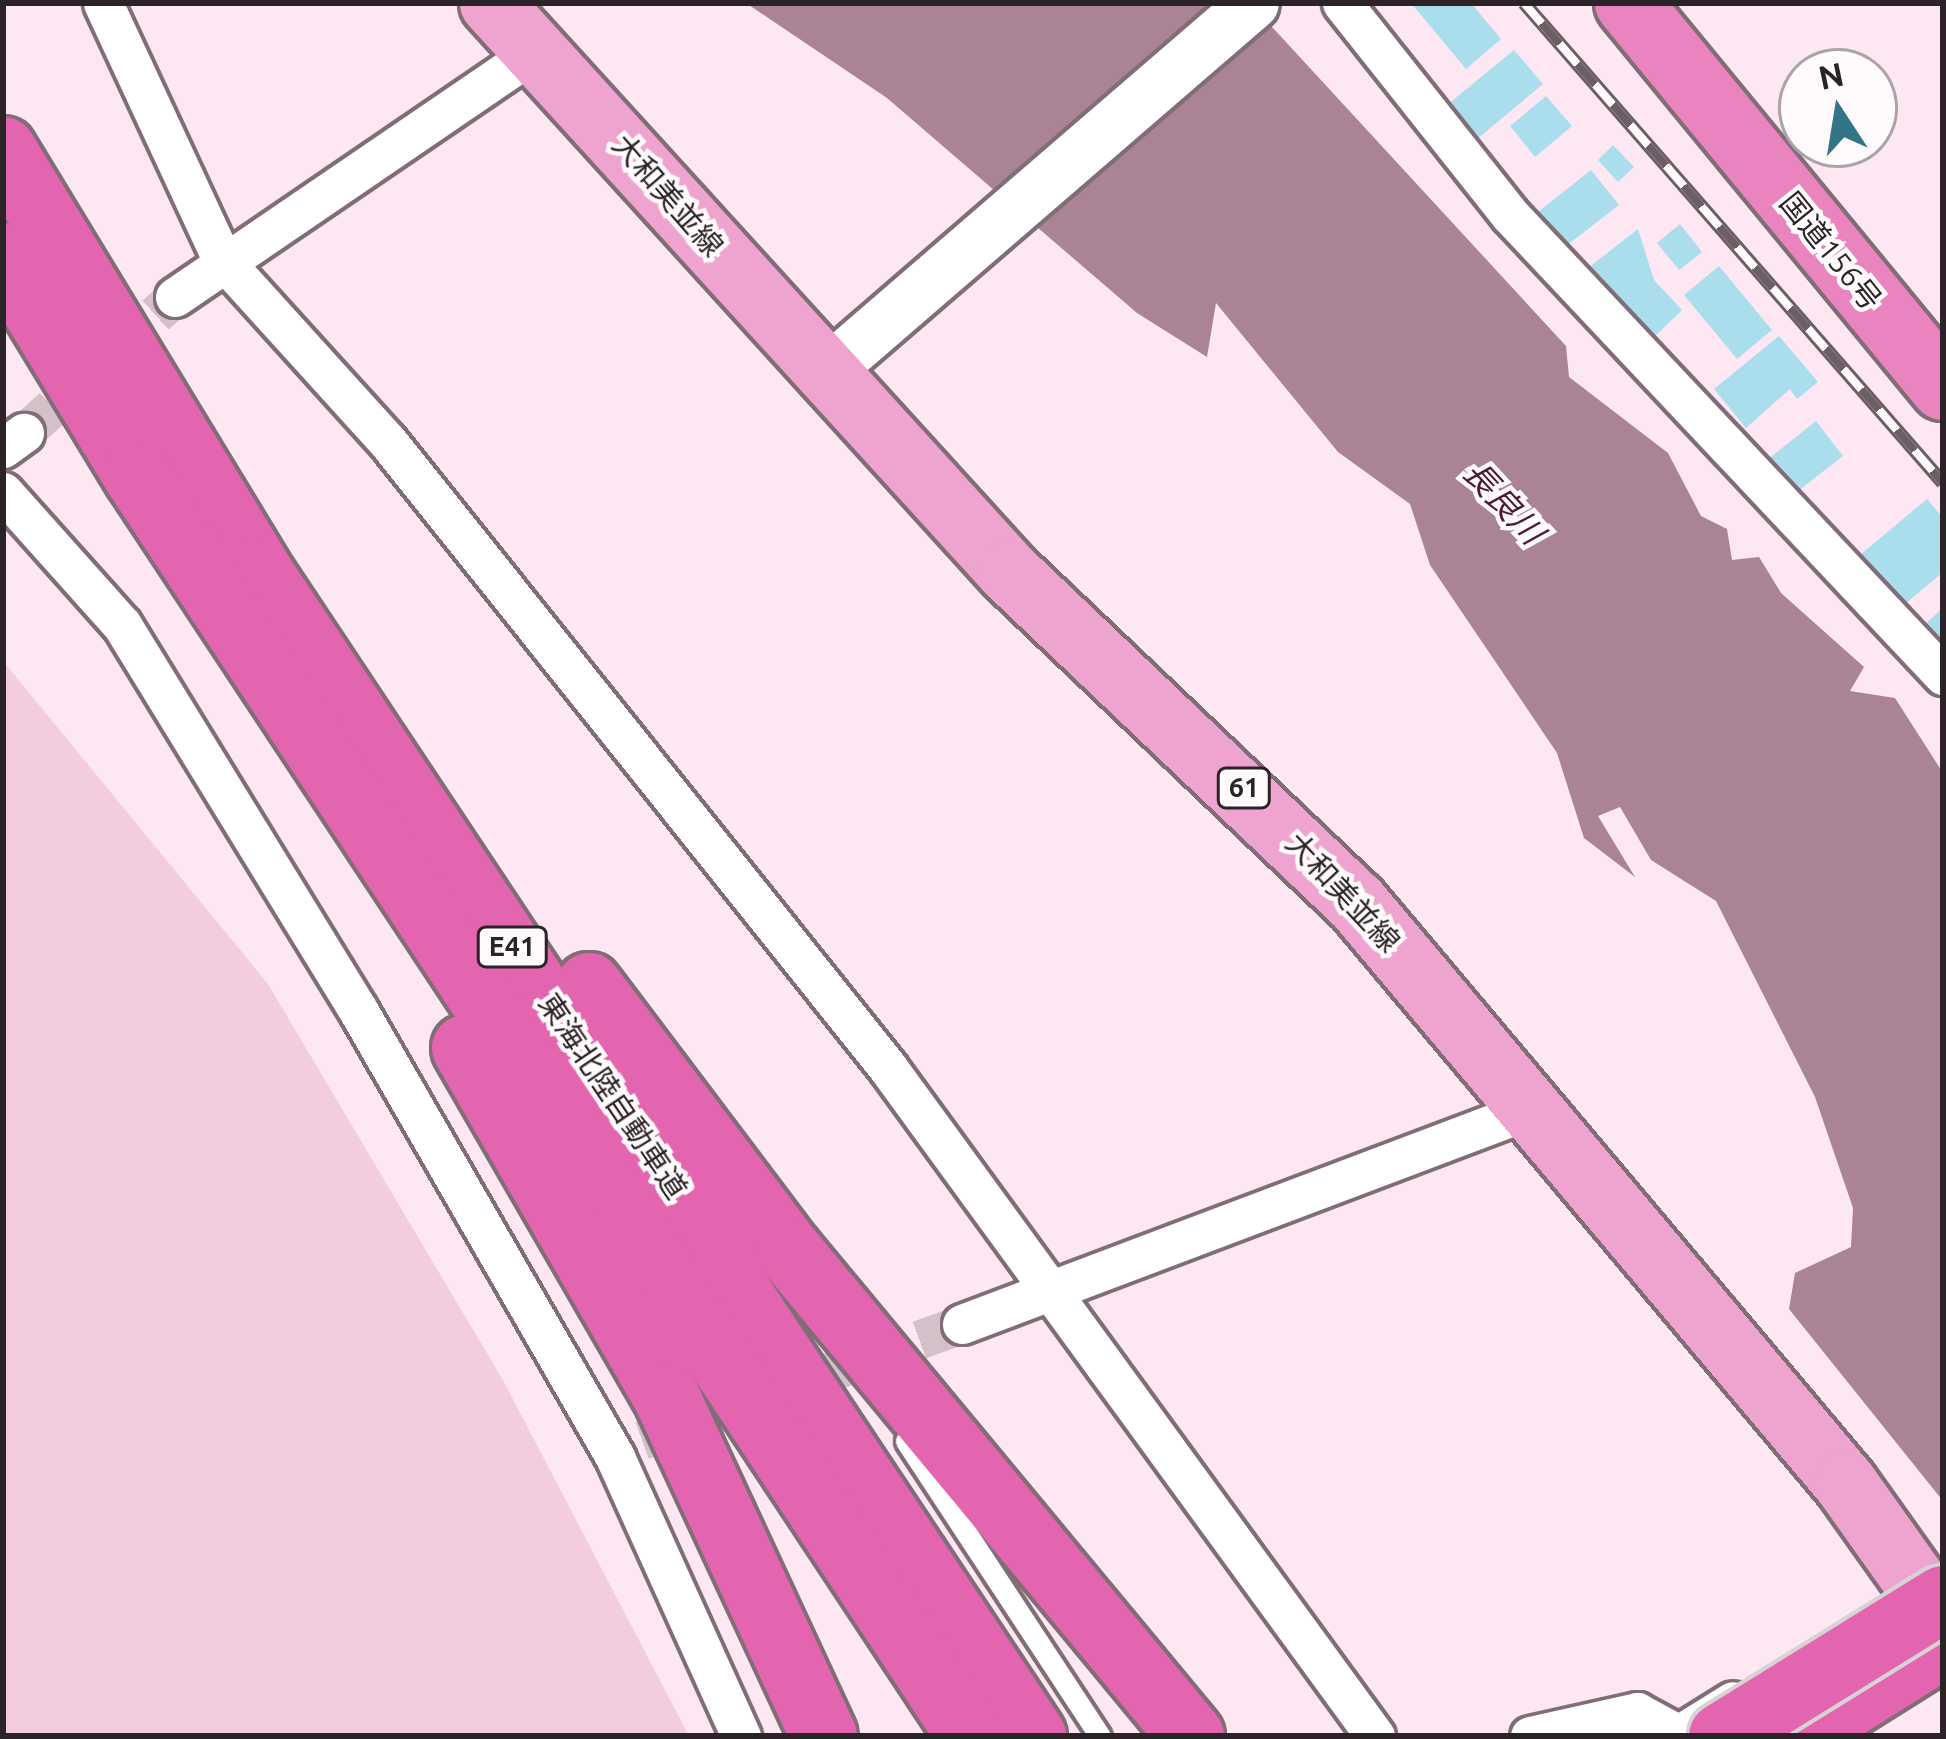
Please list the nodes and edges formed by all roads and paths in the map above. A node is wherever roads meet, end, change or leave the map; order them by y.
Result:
1 (103, 3) edge
2 (491, 3) edge
3 (1252, 3) edge
4 (1342, 3) edge
5 (1628, 3) edge
6 (536, 50) junction
7 (3, 150) edge
8 (3, 256) edge
9 (222, 259) junction
10 (175, 298) tunnel mouth
11 (839, 359) junction
12 (1943, 387) edge
13 (137, 476) junction
14 (3, 492) edge
15 (258, 570) junction
16 (1943, 675) edge
17 (1534, 1108) junction
18 (789, 1252) junction
19 (1041, 1287) junction
20 (962, 1324) tunnel mouth
21 (1936, 1602) edge
22 (1943, 1646) edge
23 (741, 1736) edge
24 (824, 1736) edge
25 (970, 1736) edge
26 (1033, 1736) edge
27 (1100, 1736) edge
28 (1191, 1736) edge
29 (1375, 1736) edge
30 (1530, 1736) edge
31 (1695, 1736) edge
32 (1798, 1736) edge

1 - 9 street
2 - 6 main road, 大和美並線 / 61
3 - 11 street
4 - 16 street
5 - 12 highway, 国道156号
6 - 9 street
6 - 11 main road, 大和美並線 / 61
7 - 15 highway, 東海北陸自動車道 / E41
8 - 13 highway, 東海北陸自動車道 / E41
9 - 10 street
9 - 19 street
11 - 17 main road, 大和美並線 / 61
13 - 24 highway
13 - 25 highway, 東海北陸自動車道 / E41
14 - 23 street
15 - 18 highway
15 - 26 highway, 東海北陸自動車道 / E41
17 - 19 street
17 - 21 main road, 大和美並線 / 61
18 - 27 lane
18 - 28 highway
19 - 20 street
19 - 29 street
21 - 31 highway, bridge
22 - 32 highway
30 - 31 street

